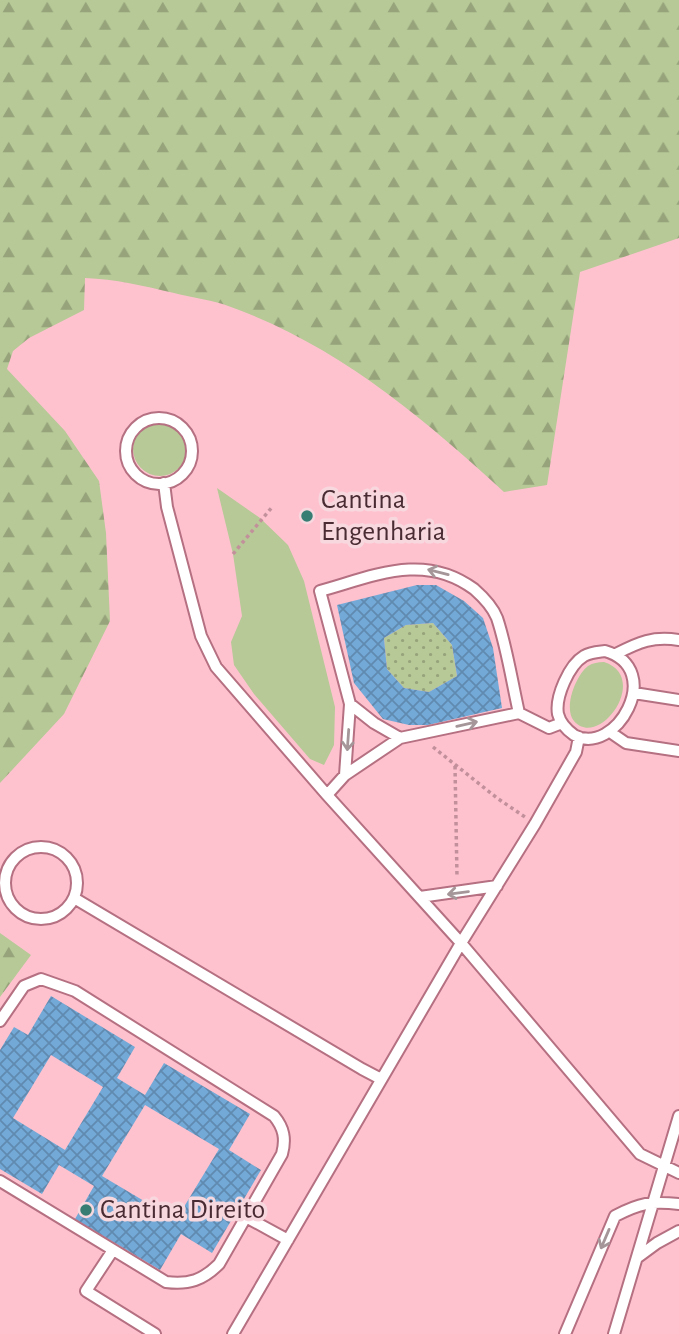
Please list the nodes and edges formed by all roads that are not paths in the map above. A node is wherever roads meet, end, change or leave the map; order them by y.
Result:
1 (164, 482) junction
2 (679, 640) edge
3 (616, 654) junction
4 (634, 693) junction
5 (679, 700) edge
6 (350, 704) junction
7 (519, 713) junction
8 (562, 723) junction
9 (610, 732) junction
10 (400, 737) junction
11 (579, 737) junction
12 (679, 751) edge
13 (345, 775) junction
14 (327, 795) junction
15 (497, 886) junction
16 (420, 897) junction
17 (74, 898) junction
18 (461, 943) junction
19 (0, 1021) edge
20 (382, 1079) junction
21 (679, 1116) edge
22 (664, 1168) junction
23 (679, 1173) edge
24 (0, 1181) edge
25 (654, 1202) junction
26 (679, 1204) edge
27 (246, 1217) junction
28 (679, 1231) edge
29 (288, 1240) junction
30 (113, 1250) junction
31 (638, 1257) junction
32 (155, 1334) edge
33 (233, 1334) edge
34 (565, 1334) edge
35 (614, 1334) edge

1 - 1 lane
1 - 14 lane
2 - 3 lane
3 - 4 lane
3 - 8 lane
4 - 5 lane
4 - 9 lane
7 -> 6 lane
6 - 10 lane
6 -> 13 lane
7 - 8 lane
10 -> 7 lane
8 - 11 lane
9 - 11 lane
9 - 12 lane
10 - 13 lane
11 - 15 lane
13 - 14 lane
14 - 16 lane
15 -> 16 lane
15 - 18 lane
16 - 18 lane
17 - 17 lane
17 - 20 lane
18 - 20 lane
18 - 22 lane
19 - 27 lane
20 - 29 lane
21 - 22 lane
22 - 23 lane
22 - 25 lane
24 - 30 lane
25 - 26 lane
25 - 31 lane
25 -> 34 lane
27 - 29 lane
27 - 30 lane
28 - 31 lane
29 - 33 lane
30 - 32 lane
31 - 35 lane

